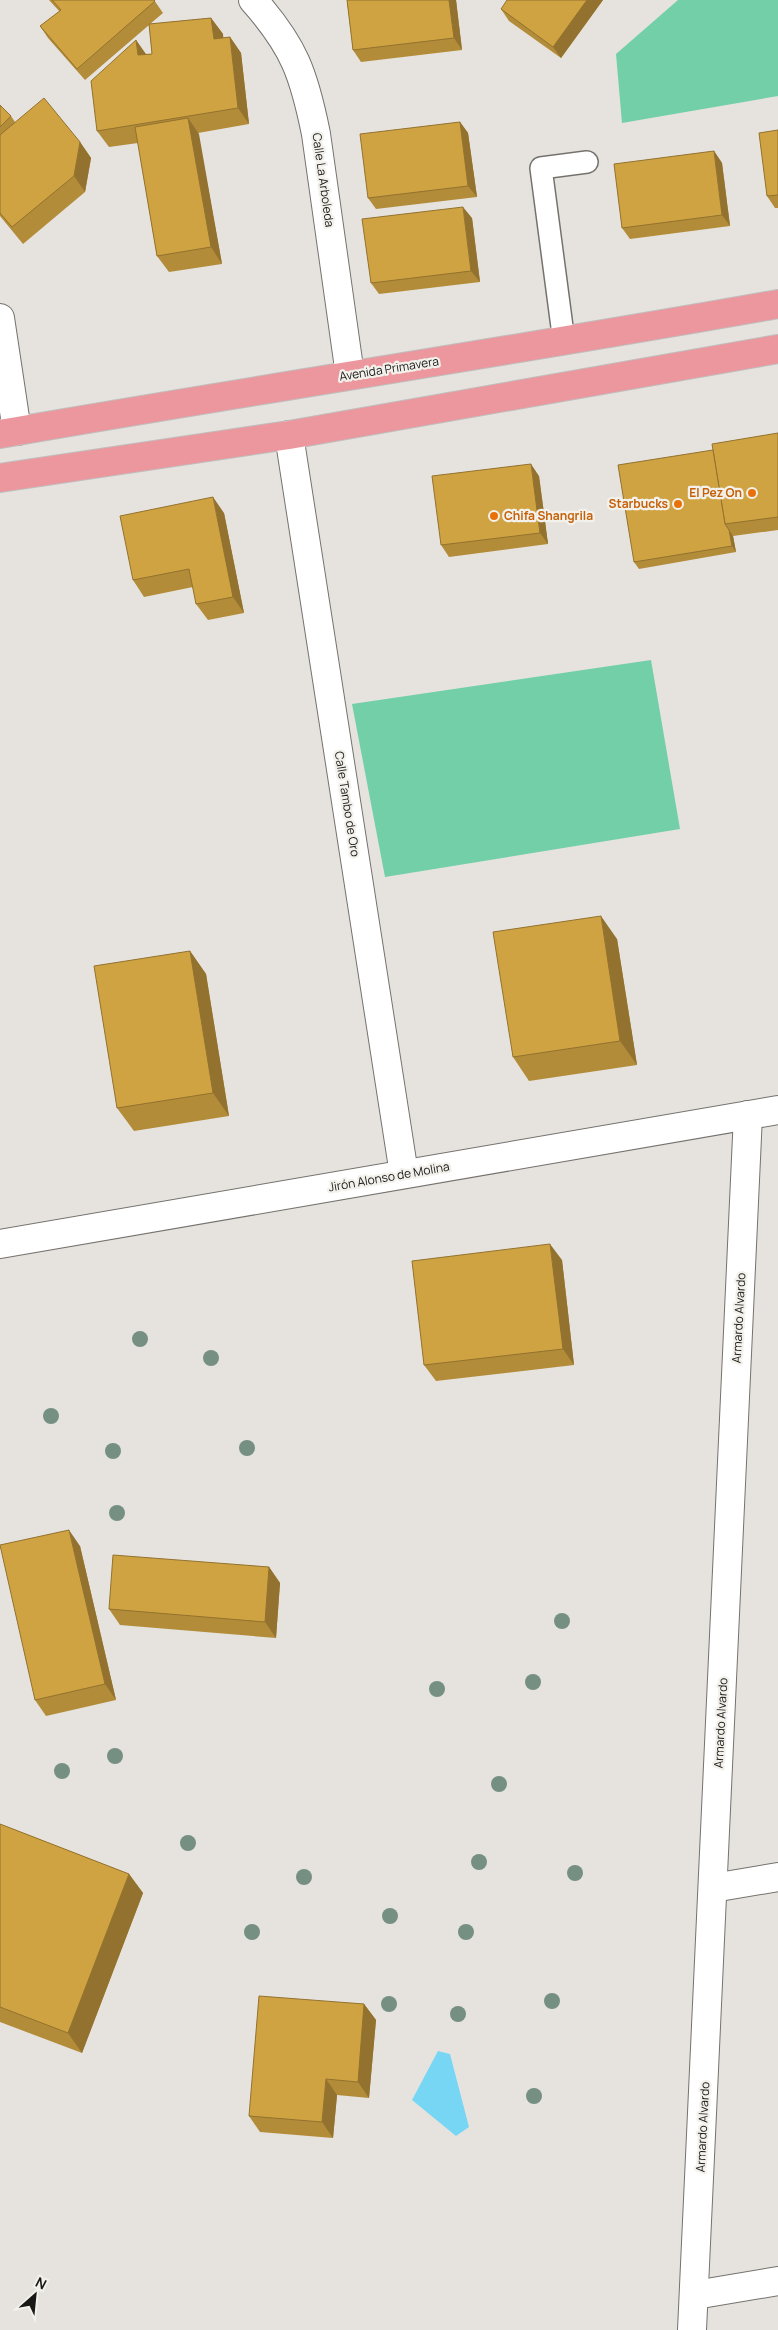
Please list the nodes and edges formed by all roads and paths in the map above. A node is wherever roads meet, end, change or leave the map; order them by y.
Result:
1 (253, 0) edge
2 (587, 162) dead end
3 (778, 304) edge
4 (0, 318) edge
5 (564, 342) junction
6 (778, 349) edge
7 (350, 375) junction
8 (9, 433) edge
9 (289, 434) junction
10 (0, 478) edge
11 (778, 1110) edge
12 (748, 1115) junction
13 (404, 1174) junction
14 (0, 1244) edge
15 (778, 1877) edge
16 (713, 1888) junction
17 (778, 2281) edge
18 (695, 2295) junction
19 (692, 2330) edge

1 - 7 street, Calle La Arboleda
2 - 5 lane
3 - 5 main road, Avenida Primavera
4 - 8 street
5 - 7 main road, Avenida Primavera
6 - 9 main road
7 - 8 main road, Avenida Primavera
9 - 10 main road
9 - 13 street, Calle Tambo de Oro
11 - 12 street, Jirón Alonso de Molina
12 - 13 street, Jirón Alonso de Molina
12 - 16 street, Armardo Alvardo
13 - 14 street, Jirón Alonso de Molina
15 - 16 street
16 - 18 street, Armardo Alvardo
17 - 18 street
18 - 19 street, Armardo Alvardo

